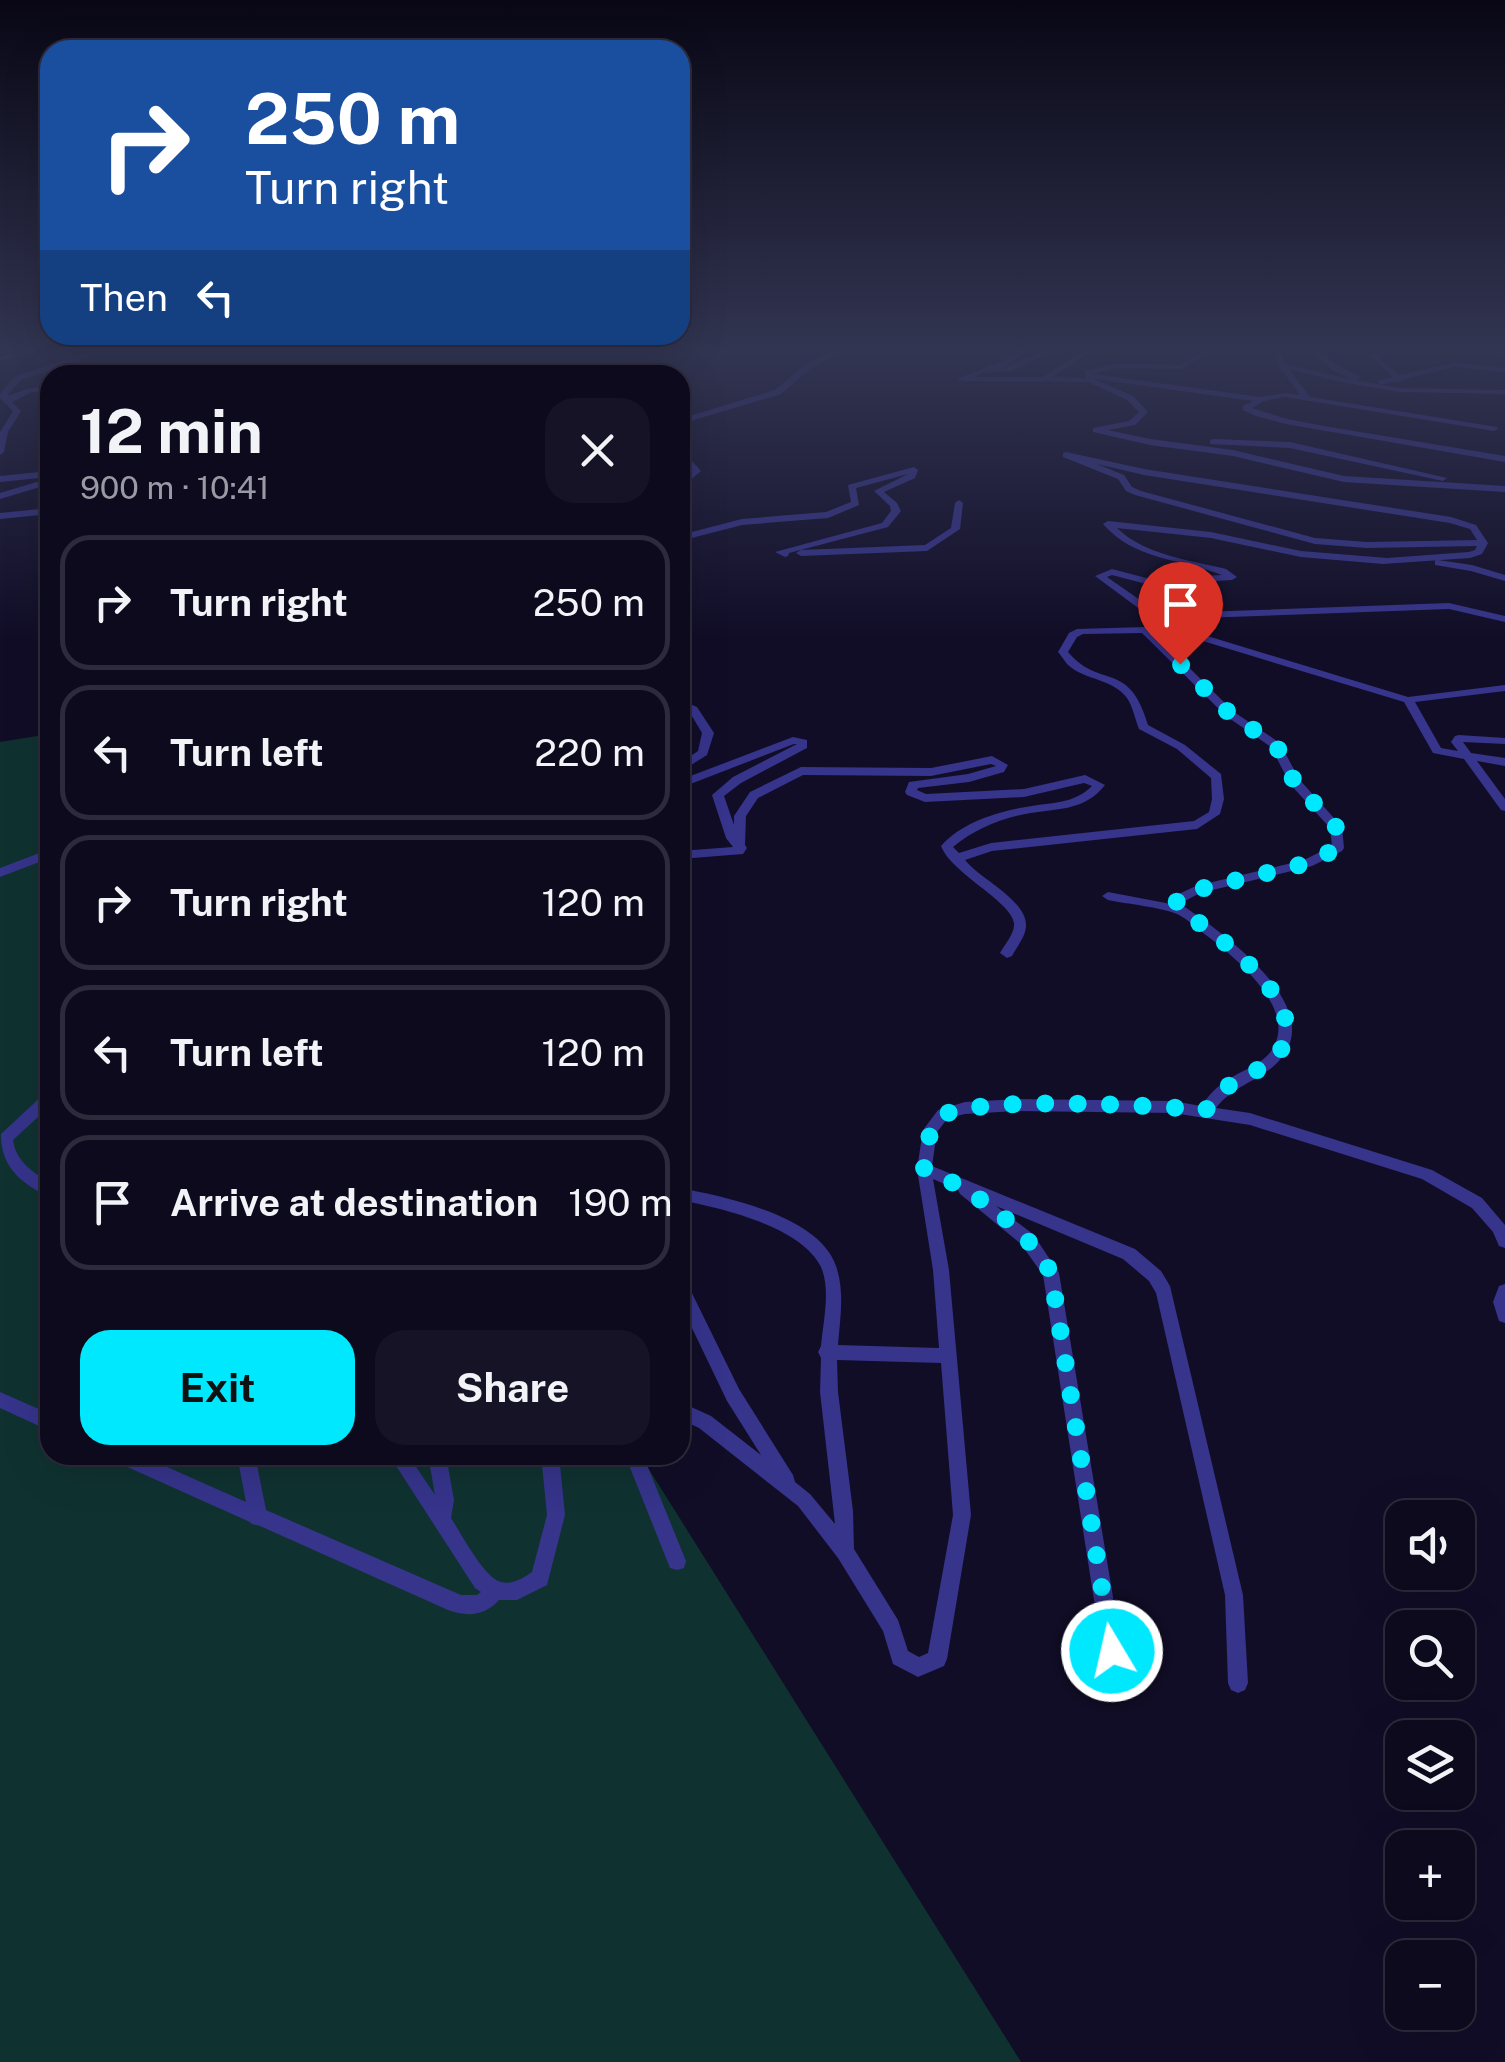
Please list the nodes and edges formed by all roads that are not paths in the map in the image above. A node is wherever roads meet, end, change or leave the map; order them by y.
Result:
1 (1193, 447) edge
2 (1296, 447) edge
3 (1434, 447) edge
4 (1505, 459) edge
5 (40, 478) edge
6 (0, 480) edge
7 (40, 482) edge
8 (1502, 488) edge
9 (0, 496) edge
10 (959, 503) dead end
11 (40, 512) edge
12 (0, 516) edge
13 (690, 535) edge
14 (1483, 544) junction
15 (1383, 561) junction
16 (1505, 578) edge
17 (1505, 618) edge
18 (1180, 627) junction
19 (1505, 688) edge
20 (1408, 700) junction
21 (690, 708) edge
22 (1505, 741) edge
23 (1470, 756) junction
24 (690, 761) edge
25 (1505, 762) edge
26 (690, 780) edge
27 (1505, 807) edge
28 (742, 848) junction
29 (690, 855) edge
30 (40, 857) edge
31 (958, 858) junction
32 (0, 873) edge
33 (1108, 896) dead end
34 (1180, 910) junction
35 (1007, 953) dead end
36 (40, 1106) edge
37 (1206, 1110) junction
38 (924, 1169) junction
39 (952, 1181) junction
40 (40, 1184) edge
41 (690, 1197) edge
42 (1505, 1242) edge
43 (1505, 1291) edge
44 (690, 1306) edge
45 (1505, 1316) edge
46 (826, 1352) junction
47 (946, 1356) junction
48 (0, 1400) edge
49 (690, 1415) edge
50 (40, 1418) edge
51 (142, 1465) edge
52 (248, 1465) edge
53 (405, 1465) edge
54 (439, 1465) edge
55 (551, 1465) edge
56 (638, 1465) edge
57 (790, 1486) junction
58 (258, 1518) junction
59 (441, 1520) junction
60 (844, 1551) junction
61 (677, 1561) dead end
62 (494, 1591) junction
63 (1112, 1651) dead end
64 (1238, 1683) dead end

1 - 8 street
2 - 8 street
3 - 4 street
5 - 6 street
7 - 9 street
10 - 13 street
11 - 12 street
14 - 14 street
14 - 15 street
15 - 16 street
15 - 18 street
17 - 18 street
18 - 20 street
19 - 20 street
20 - 23 street
21 - 24 street
22 - 23 street
23 - 25 street
23 - 27 street
26 - 28 street
28 - 29 street
28 - 31 street
30 - 32 street
31 - 34 street
31 - 35 street
33 - 34 street
34 - 37 street
36 - 40 street
37 - 38 street
37 - 42 street
38 - 39 street
38 - 47 street
39 - 63 street
39 - 64 street
41 - 46 street
43 - 45 street
44 - 57 street
46 - 47 street
46 - 60 street
47 - 60 street
48 - 50 street
49 - 57 street
51 - 58 street
52 - 58 street
53 - 59 street
54 - 59 street
55 - 62 street
56 - 61 street
57 - 60 street
58 - 62 street
59 - 62 street

